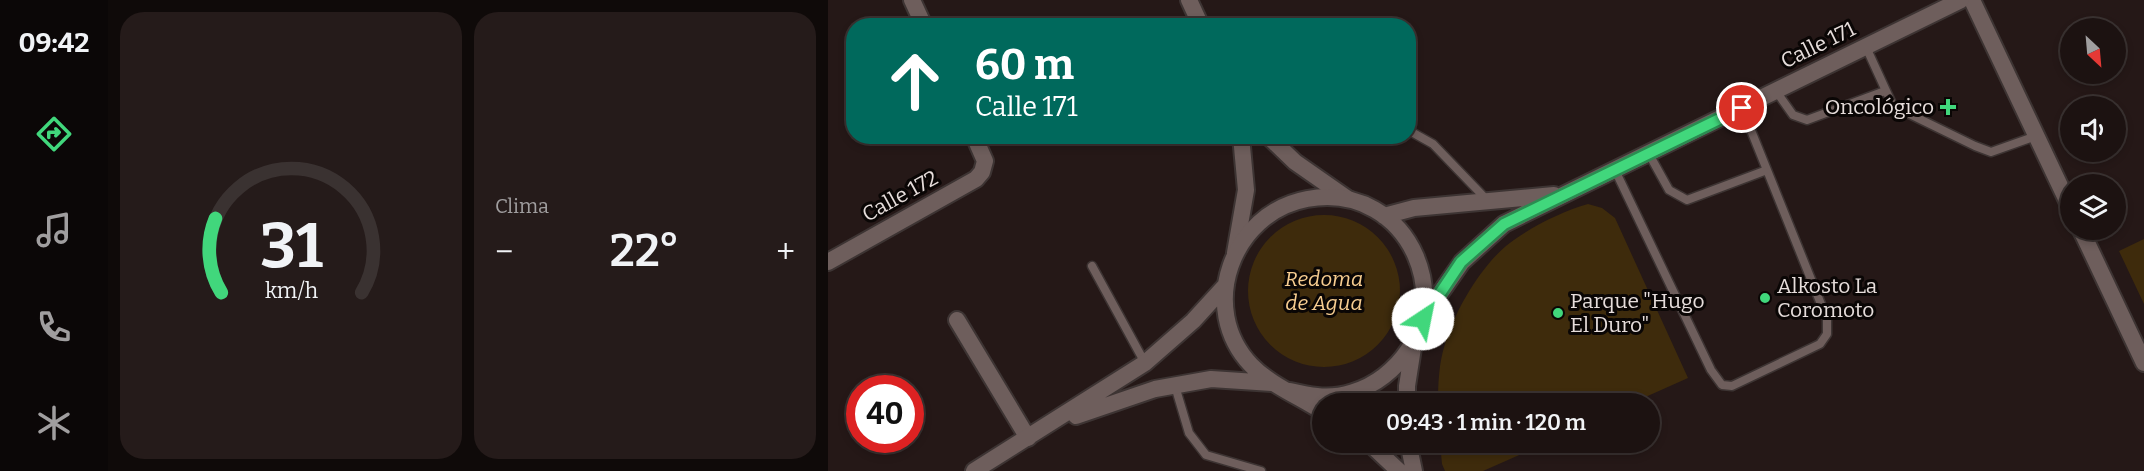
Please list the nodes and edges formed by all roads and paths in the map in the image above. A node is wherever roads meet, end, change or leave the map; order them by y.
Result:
1 (912, 0) edge
2 (1189, 0) edge
3 (1961, 0) edge
4 (1972, 0) edge
5 (920, 18) edge
6 (1197, 18) edge
7 (1866, 47) junction
8 (1776, 91) junction
9 (1885, 91) junction
10 (1742, 108) junction
11 (1416, 135) edge
12 (2036, 136) junction
13 (978, 144) edge
14 (1242, 144) edge
15 (1276, 144) edge
16 (1649, 153) junction
17 (1615, 170) junction
18 (1767, 170) junction
19 (2060, 186) edge
20 (1567, 194) junction
21 (1348, 199) junction
22 (1489, 203) junction
23 (1384, 216) junction
24 (2086, 240) edge
25 (1235, 253) junction
26 (828, 262) edge
27 (1092, 266) dead end
28 (1225, 286) junction
29 (1423, 319) junction
30 (957, 320) dead end
31 (1414, 342) junction
32 (1145, 363) junction
33 (2144, 363) edge
34 (1272, 382) junction
35 (1175, 386) junction
36 (1290, 391) junction
37 (1407, 393) edge
38 (1312, 404) edge
39 (1052, 424) junction
40 (1028, 438) junction
41 (1377, 453) edge
42 (1410, 453) edge
43 (1391, 469) edge
44 (974, 471) edge
45 (1261, 471) edge
46 (1414, 471) edge

1 - 5 street
2 - 6 street
3 - 7 street, Calle 171
4 - 12 street
7 - 8 street, Calle 171
7 - 9 lane
8 - 9 lane
8 - 10 street, Calle 171
9 - 12 lane
10 - 16 street, Calle 171
10 - 18 lane
11 - 22 lane
12 - 19 street
13 - 26 street, Calle 172
14 - 25 street
15 - 21 street
16 - 17 street, Calle 171
16 - 18 lane
17 - 18 lane
17 - 20 street, Calle 171
20 - 22 street
20 - 29 street, Calle 171
21 - 23 street
21 - 25 street
22 - 23 street
23 - 29 street
24 - 33 street
25 - 28 street
27 - 32 lane
28 - 32 street
28 - 34 street
29 - 31 street
30 - 40 street
31 - 36 street
31 - 37 street
32 - 39 street
34 - 35 street
34 - 36 street
35 - 39 street
35 - 45 lane
36 - 38 street
39 - 40 street
40 - 44 street
41 - 43 street
42 - 46 street

